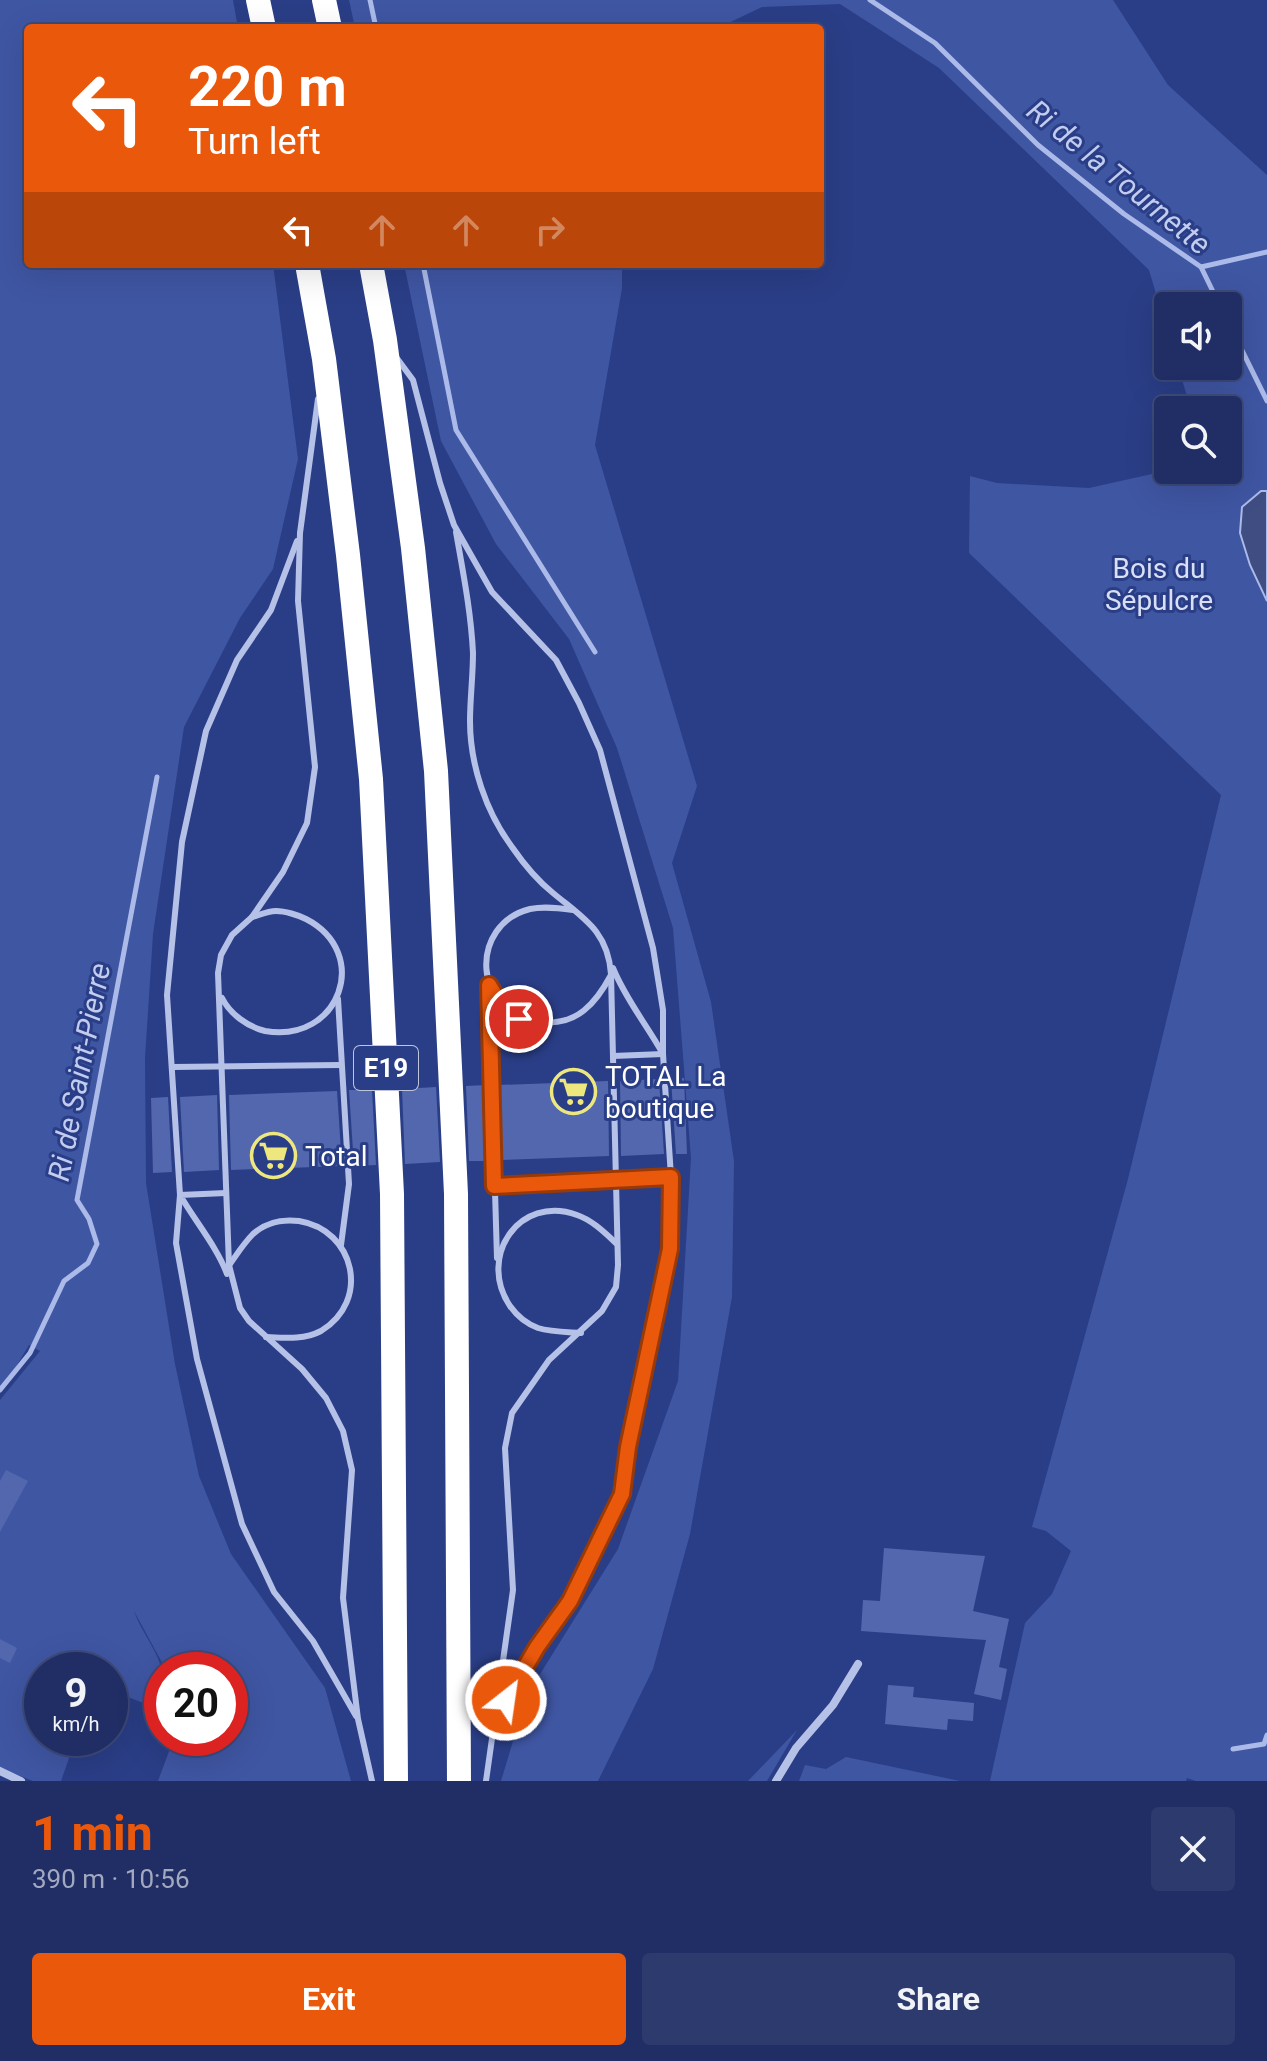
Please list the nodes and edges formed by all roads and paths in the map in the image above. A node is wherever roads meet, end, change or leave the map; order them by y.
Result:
1 (258, 0) edge
2 (324, 0) edge
3 (263, 24) edge
4 (329, 24) edge
5 (308, 268) edge
6 (372, 268) edge
7 (385, 340) junction
8 (324, 359) junction
9 (454, 525) junction
10 (300, 533) junction
11 (576, 910) junction
12 (252, 917) junction
13 (610, 961) junction
14 (611, 974) junction
15 (489, 985) junction
16 (220, 995) junction
17 (338, 999) junction
18 (663, 1054) junction
19 (613, 1056) junction
20 (341, 1065) junction
21 (173, 1067) junction
22 (220, 1067) junction
23 (671, 1177) junction
24 (615, 1182) junction
25 (494, 1186) junction
26 (226, 1193) junction
27 (180, 1195) junction
28 (617, 1244) junction
29 (341, 1245) junction
30 (497, 1261) junction
31 (229, 1265) junction
32 (233, 1288) junction
33 (581, 1333) junction
34 (266, 1337) junction
35 (858, 1664) dead end
36 (496, 1718) junction
37 (358, 1719) junction
38 (0, 1771) edge
39 (21, 1781) edge
40 (372, 1781) edge
41 (396, 1781) edge
42 (459, 1781) edge
43 (486, 1781) edge
44 (776, 1781) edge

1 - 3 highway
2 - 4 highway
5 - 8 highway, E19
6 - 7 highway, E19
7 - 9 lane
7 - 42 highway, E19
8 - 10 lane
8 - 41 highway, E19
9 - 11 lane
9 - 18 lane
10 - 12 lane
10 - 21 lane
11 - 13 lane
11 - 15 lane
12 - 16 lane
12 - 17 lane
13 - 14 lane
13 - 18 lane
14 - 15 lane
14 - 19 lane
15 - 25 lane
16 - 17 lane
16 - 22 lane
17 - 20 lane
18 - 19 lane
18 - 23 lane
19 - 24 lane
20 - 22 lane
20 - 29 lane
21 - 22 lane
21 - 27 lane
22 - 26 lane
23 - 24 lane
23 - 36 lane
24 - 25 lane
24 - 28 lane
25 - 30 lane
26 - 27 lane
26 - 31 lane
27 - 32 lane
27 - 37 lane
28 - 30 lane
28 - 33 lane
29 - 31 lane
29 - 34 lane
30 - 33 lane
31 - 32 lane
32 - 34 lane
33 - 36 lane
34 - 37 lane
35 - 44 street
36 - 43 lane
37 - 40 lane
38 - 39 street

